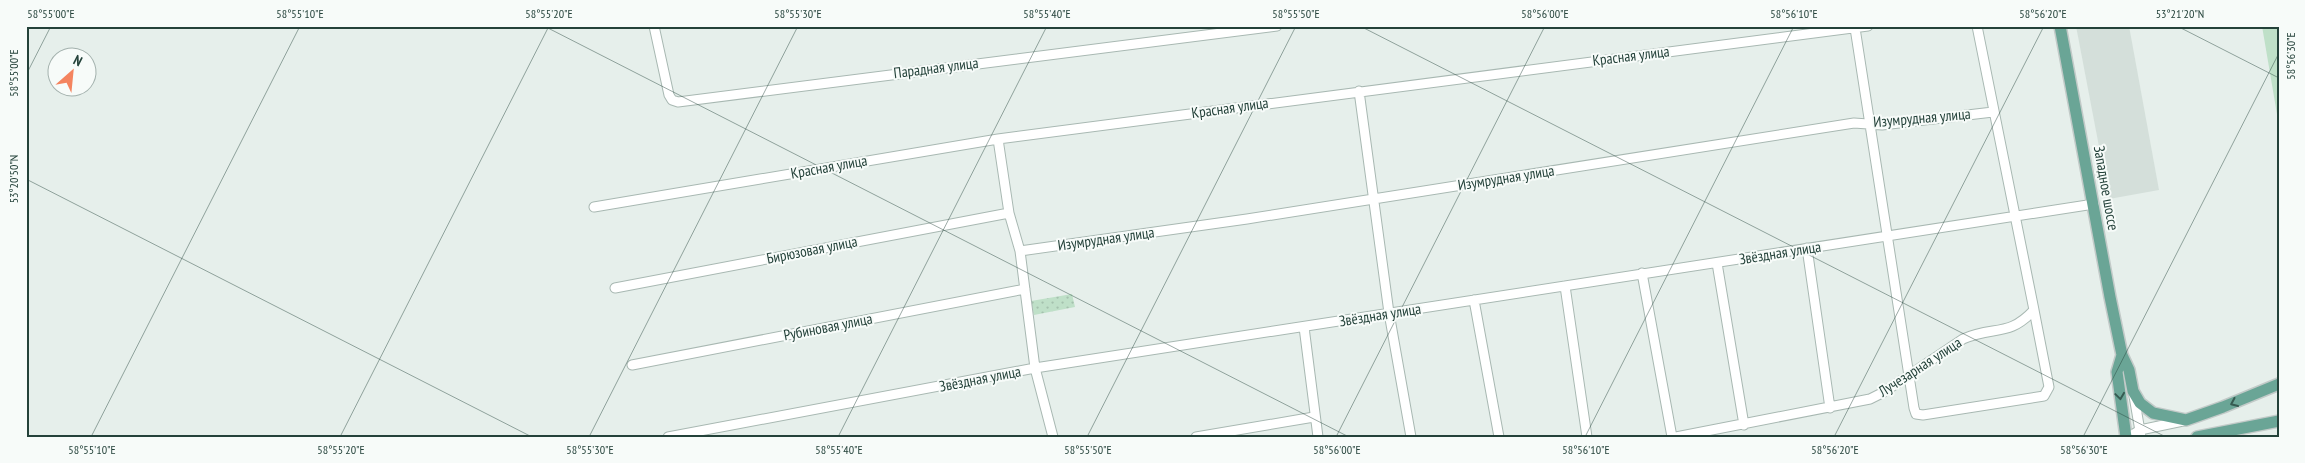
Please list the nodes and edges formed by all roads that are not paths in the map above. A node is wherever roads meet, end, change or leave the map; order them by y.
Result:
1 (654, 26) edge
2 (1277, 26) edge
3 (1868, 26) edge
4 (1977, 26) edge
5 (2060, 26) edge
6 (1856, 28) junction
7 (1359, 91) junction
8 (1993, 112) junction
9 (1870, 124) junction
10 (998, 139) junction
11 (1373, 200) junction
12 (2094, 204) junction
13 (594, 207) dead end
14 (1009, 213) junction
15 (2014, 215) junction
16 (1887, 235) junction
17 (1807, 248) junction
18 (1020, 250) junction
19 (1717, 263) junction
20 (1642, 273) junction
21 (1564, 286) junction
22 (615, 288) dead end
23 (1024, 289) junction
24 (1474, 300) junction
25 (2034, 310) junction
26 (1389, 313) junction
27 (1304, 328) junction
28 (2122, 355) junction
29 (632, 365) dead end
30 (1034, 368) junction
31 (1910, 375) junction
32 (2279, 384) edge
33 (2133, 391) junction
34 (1830, 408) junction
35 (1314, 417) junction
36 (2186, 420) junction
37 (2279, 421) edge
38 (1744, 425) junction
39 (2140, 433) edge
40 (668, 437) edge
41 (1053, 437) edge
42 (1196, 437) edge
43 (1318, 437) edge
44 (1411, 437) edge
45 (1499, 437) edge
46 (1587, 437) edge
47 (1672, 437) edge
48 (1676, 437) edge
49 (2127, 437) edge
50 (2197, 437) edge

1 - 2 street, Парадная улица
3 - 6 street, Красная улица
4 - 8 street
5 - 12 main road, Западное шоссе
6 - 7 street, Красная улица
6 - 9 street
7 - 10 street, Красная улица
7 - 11 street
8 - 9 street, Изумрудная улица
8 - 15 street
9 - 11 street, Изумрудная улица
9 - 16 street
10 - 13 street, Красная улица
10 - 14 street
11 - 18 street, Изумрудная улица
11 - 26 street
12 - 15 street, Звёздная улица
12 - 28 main road, Западное шоссе
14 - 18 street
14 - 22 street, Бирюзовая улица
15 - 16 street, Звёздная улица
15 - 25 street
16 - 17 street, Звёздная улица
16 - 31 street
17 - 19 street, Звёздная улица
17 - 34 street
18 - 23 street
19 - 20 street, Звёздная улица
19 - 38 street
20 - 21 street, Звёздная улица
20 - 47 street
21 - 24 street, Звёздная улица
21 - 46 street
23 - 29 street, Рубиновая улица
23 - 30 street
24 - 26 street, Звёздная улица
24 - 45 street
25 - 31 street, Лучезарная улица
25 - 31 street
26 - 27 street, Звёздная улица
26 - 44 street
27 - 30 street, Звёздная улица
27 - 35 street
28 - 33 main road, Западное шоссе
28 -> 49 main road, Западное шоссе
30 - 40 street, Звёздная улица
30 - 41 street
31 - 34 street, Лучезарная улица
32 -> 36 main road
33 - 36 main road
33 - 39 street, Западное шоссе
34 - 38 street, Лучезарная улица
35 - 42 street
35 - 43 street
36 - 39 street
37 - 50 main road
38 - 48 street, Лучезарная улица
39 - 49 street

